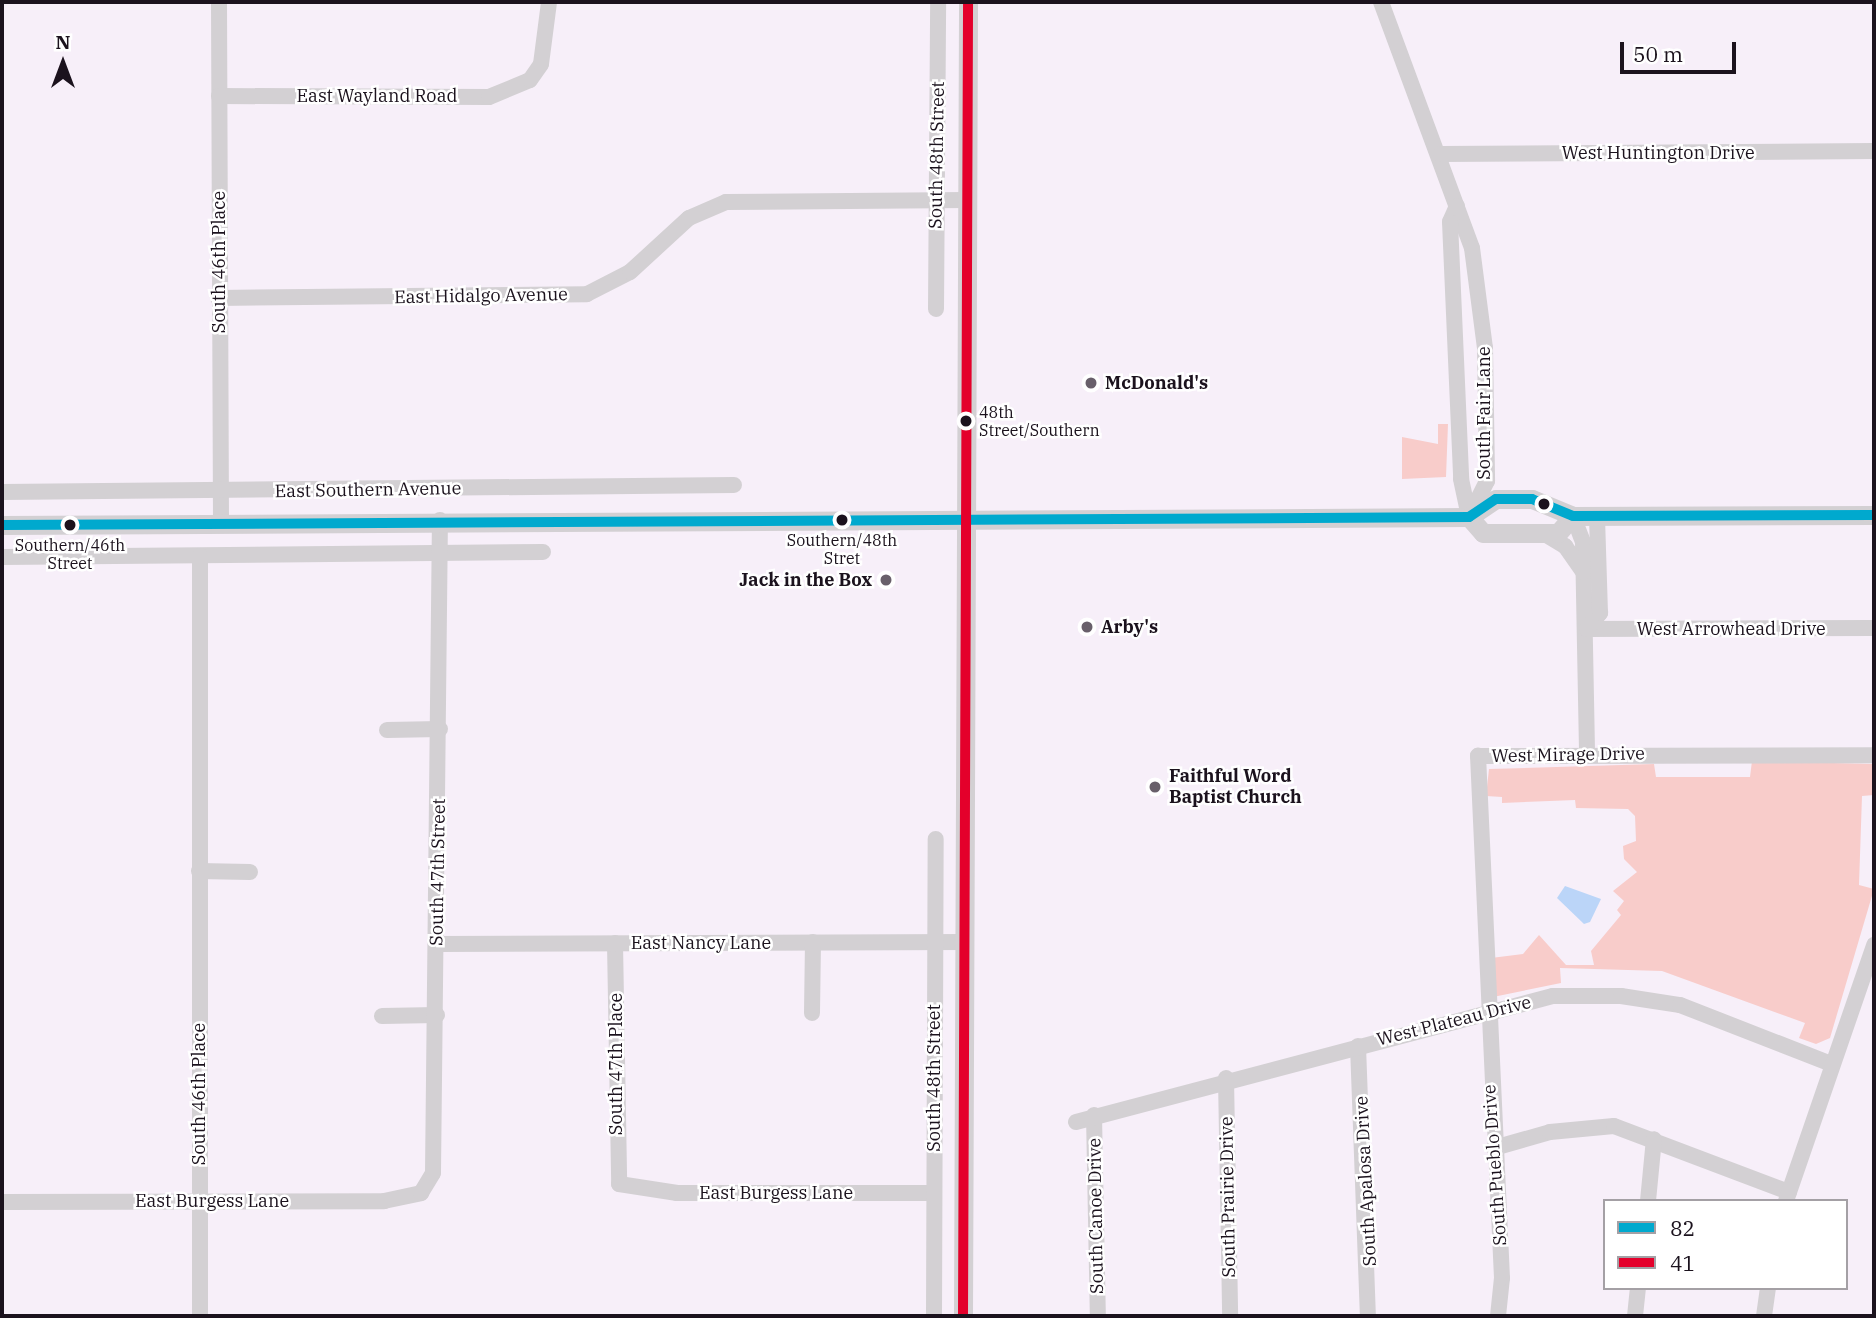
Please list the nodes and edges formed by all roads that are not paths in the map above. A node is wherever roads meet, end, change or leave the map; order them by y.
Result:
1 (219, 2) edge
2 (549, 2) edge
3 (938, 2) edge
4 (968, 2) edge
5 (1381, 2) edge
6 (219, 96) junction
7 (1874, 151) edge
8 (1441, 154) junction
9 (936, 200) junction
10 (966, 200) junction
11 (1457, 206) junction
12 (218, 298) junction
13 (936, 309) dead end
14 (734, 485) dead end
15 (220, 491) junction
16 (2, 492) edge
17 (1874, 515) edge
18 (966, 516) junction
19 (1573, 516) junction
20 (1597, 516) junction
21 (1469, 517) junction
22 (440, 520) junction
23 (221, 523) junction
24 (2, 525) edge
25 (1543, 533) junction
26 (543, 552) dead end
27 (440, 553) junction
28 (200, 556) junction
29 (2, 557) edge
30 (1583, 572) junction
31 (1874, 628) edge
32 (1587, 629) junction
33 (440, 729) junction
34 (387, 730) dead end
35 (1587, 754) junction
36 (1874, 755) edge
37 (936, 839) dead end
38 (199, 871) junction
39 (250, 872) dead end
40 (813, 942) junction
41 (935, 942) junction
42 (965, 942) junction
43 (615, 943) junction
44 (438, 944) junction
45 (1874, 945) edge
46 (812, 1013) dead end
47 (1485, 1014) junction
48 (437, 1015) junction
49 (382, 1016) dead end
50 (1359, 1045) junction
51 (1831, 1064) junction
52 (1226, 1079) junction
53 (1094, 1115) junction
54 (1076, 1122) dead end
55 (1654, 1139) junction
56 (1494, 1148) junction
57 (619, 1184) joint
58 (421, 1193) joint
59 (934, 1193) junction
60 (1788, 1196) edge
61 (1648, 1199) edge
62 (200, 1201) junction
63 (2, 1202) edge
64 (1638, 1290) edge
65 (1768, 1290) edge
66 (200, 1316) edge
67 (934, 1316) edge
68 (963, 1316) edge
69 (1098, 1316) edge
70 (1230, 1316) edge
71 (1368, 1316) edge
72 (1498, 1316) edge
73 (1635, 1316) edge
74 (1764, 1316) edge

1 - 6 street, South 46th Place
2 - 6 street, East Wayland Road
3 - 9 street, South 48th Street
4 - 10 main road, South 48th Street
5 - 8 street, South Fair Lane
6 - 12 street, South 46th Place
7 - 8 street, West Huntington Drive
8 - 11 street, South Fair Lane
9 - 10 street, East Hidalgo Avenue
9 - 12 street, East Hidalgo Avenue
9 - 13 street, South 48th Street
10 - 18 main road, South 48th Street
11 - 21 street, South Fair Lane
11 - 21 street, South Fair Lane
12 - 15 street, South 46th Place
14 - 15 street, East Southern Avenue
15 - 16 street, East Southern Avenue
15 - 23 street, South 46th Place
17 - 20 main road
18 - 21 main road, East Southern Avenue
18 - 22 main road, East Southern Avenue
18 - 42 main road, South 48th Street
19 - 20 main road
19 - 21 main road
19 - 25 main road
19 - 30 street
20 - 32 street
21 - 25 main road
22 - 23 main road, East Southern Avenue
22 - 27 street, South 47th Street
23 - 24 main road, East Southern Avenue
25 - 30 street
26 - 27 street
27 - 28 street
27 - 33 street, South 47th Street
28 - 29 street
28 - 38 street, South 46th Place
30 - 32 street
31 - 32 street, West Arrowhead Drive
32 - 35 street
33 - 34 street
33 - 44 street, South 47th Street
35 - 36 street, West Mirage Drive
35 - 47 street, West Mirage Drive
37 - 41 street, South 48th Street
38 - 39 street
38 - 62 street, South 46th Place
40 - 41 street, East Nancy Lane
40 - 43 street, East Nancy Lane
40 - 46 street
41 - 42 street, East Nancy Lane
41 - 59 street, South 48th Street
42 - 68 main road, South 48th Street
43 - 44 street, East Nancy Lane
43 - 57 street, South 47th Place
44 - 48 street, South 47th Street
45 - 51 street
47 - 50 street, West Plateau Drive
47 - 51 street, West Plateau Drive
47 - 56 street, South Pueblo Drive
48 - 49 street
48 - 58 street, South 47th Street
50 - 52 street, West Plateau Drive
50 - 71 street, South Apalosa Drive
51 - 60 street
52 - 53 street, West Plateau Drive
52 - 70 street, South Prairie Drive
53 - 54 street, West Plateau Drive
53 - 69 street, South Canoe Drive
55 - 56 street
55 - 60 street
55 - 61 street
56 - 72 street, South Pueblo Drive
57 - 59 street, East Burgess Lane
58 - 62 street, East Burgess Lane
59 - 67 street, South 48th Street
62 - 63 street, East Burgess Lane
62 - 66 street, South 46th Place
64 - 73 street
65 - 74 street

